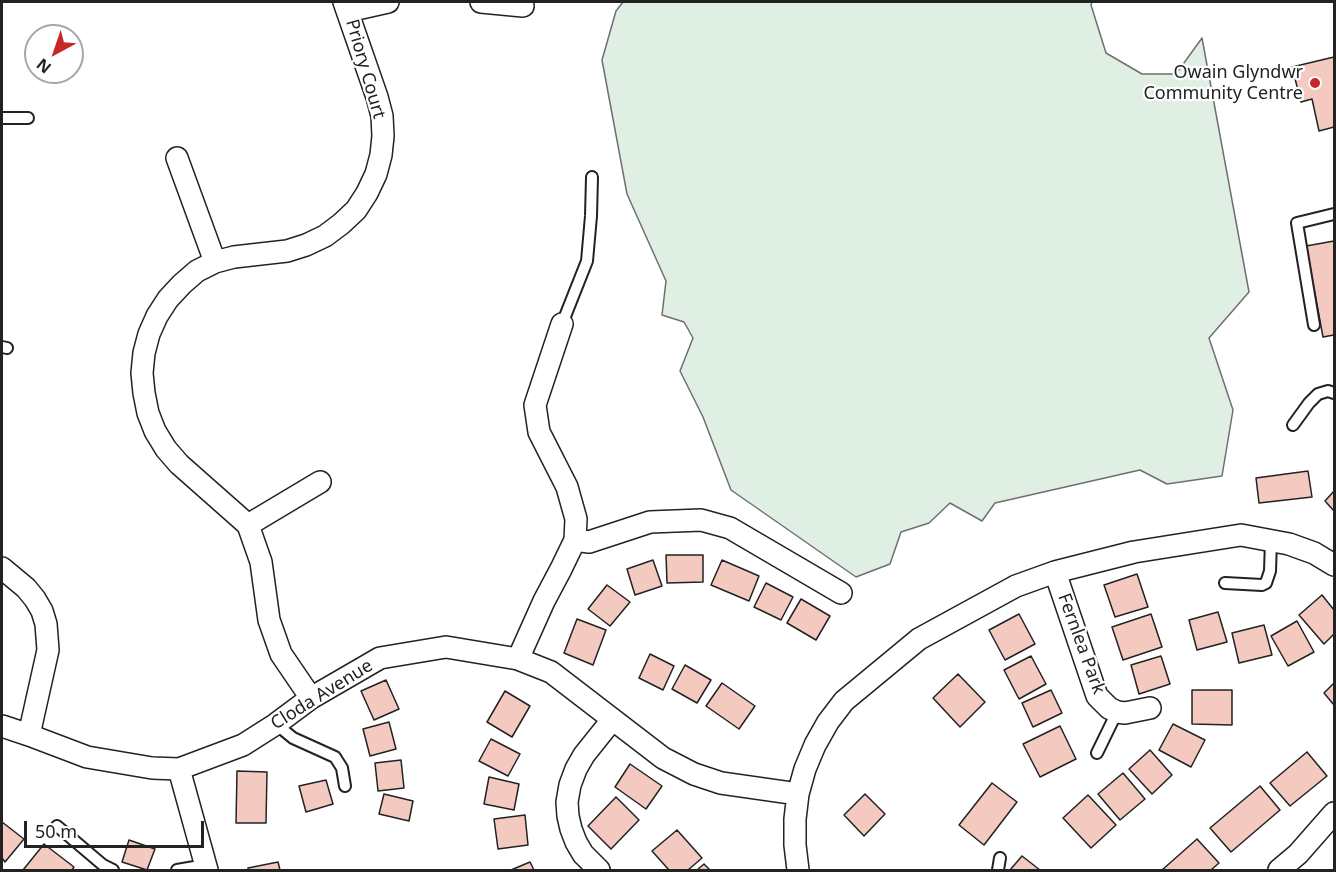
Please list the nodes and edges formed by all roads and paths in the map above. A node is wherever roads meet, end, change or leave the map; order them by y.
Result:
1 (388, 2) edge
2 (481, 2) edge
3 (346, 6) edge
4 (523, 6) dead end
5 (2, 118) edge
6 (28, 118) dead end
7 (177, 158) dead end
8 (592, 177) dead end
9 (1335, 214) edge
10 (214, 262) junction
11 (562, 324) joint
12 (1314, 325) dead end
13 (1335, 393) edge
14 (1293, 425) dead end
15 (320, 482) dead end
16 (248, 525) junction
17 (574, 540) junction
18 (1271, 540) junction
19 (1335, 565) edge
20 (2, 568) edge
21 (1055, 572) junction
22 (1225, 583) dead end
23 (841, 593) dead end
24 (518, 659) junction
25 (311, 698) junction
26 (1150, 708) dead end
27 (1117, 711) junction
28 (612, 720) junction
29 (276, 724) junction
30 (2, 726) edge
31 (29, 735) junction
32 (1097, 753) dead end
33 (179, 769) junction
34 (345, 786) dead end
35 (798, 794) junction
36 (1335, 813) edge
37 (57, 826) dead end
38 (1000, 858) dead end
39 (206, 868) edge
40 (113, 870) edge
41 (177, 870) edge
42 (598, 870) edge
43 (798, 870) edge
44 (998, 870) edge
45 (1279, 870) edge

1 - 3 street, Priory Court
2 - 4 street
3 - 10 street, Priory Court
5 - 6 lane
7 - 10 street
8 - 11 lane
9 - 12 lane
10 - 16 street, Priory Court
11 - 17 street
13 - 14 lane
15 - 16 street
16 - 25 street, Priory Court
17 - 23 street
17 - 24 street
18 - 19 street
18 - 21 street
18 - 22 lane
20 - 31 street
21 - 27 street, Fernlea Park
21 - 35 street
24 - 25 street, Cloda Avenue
24 - 28 street, Cloda Avenue
25 - 29 street, Cloda Avenue
26 - 27 street, Fernlea Park
27 - 32 lane
28 - 35 street, Cloda Avenue
28 - 42 street
29 - 33 street, Cloda Avenue
29 - 34 lane
30 - 31 street, Cloda Avenue
31 - 33 street, Cloda Avenue
33 - 39 street
35 - 43 street
36 - 45 street
37 - 40 lane
38 - 44 lane
39 - 41 lane

